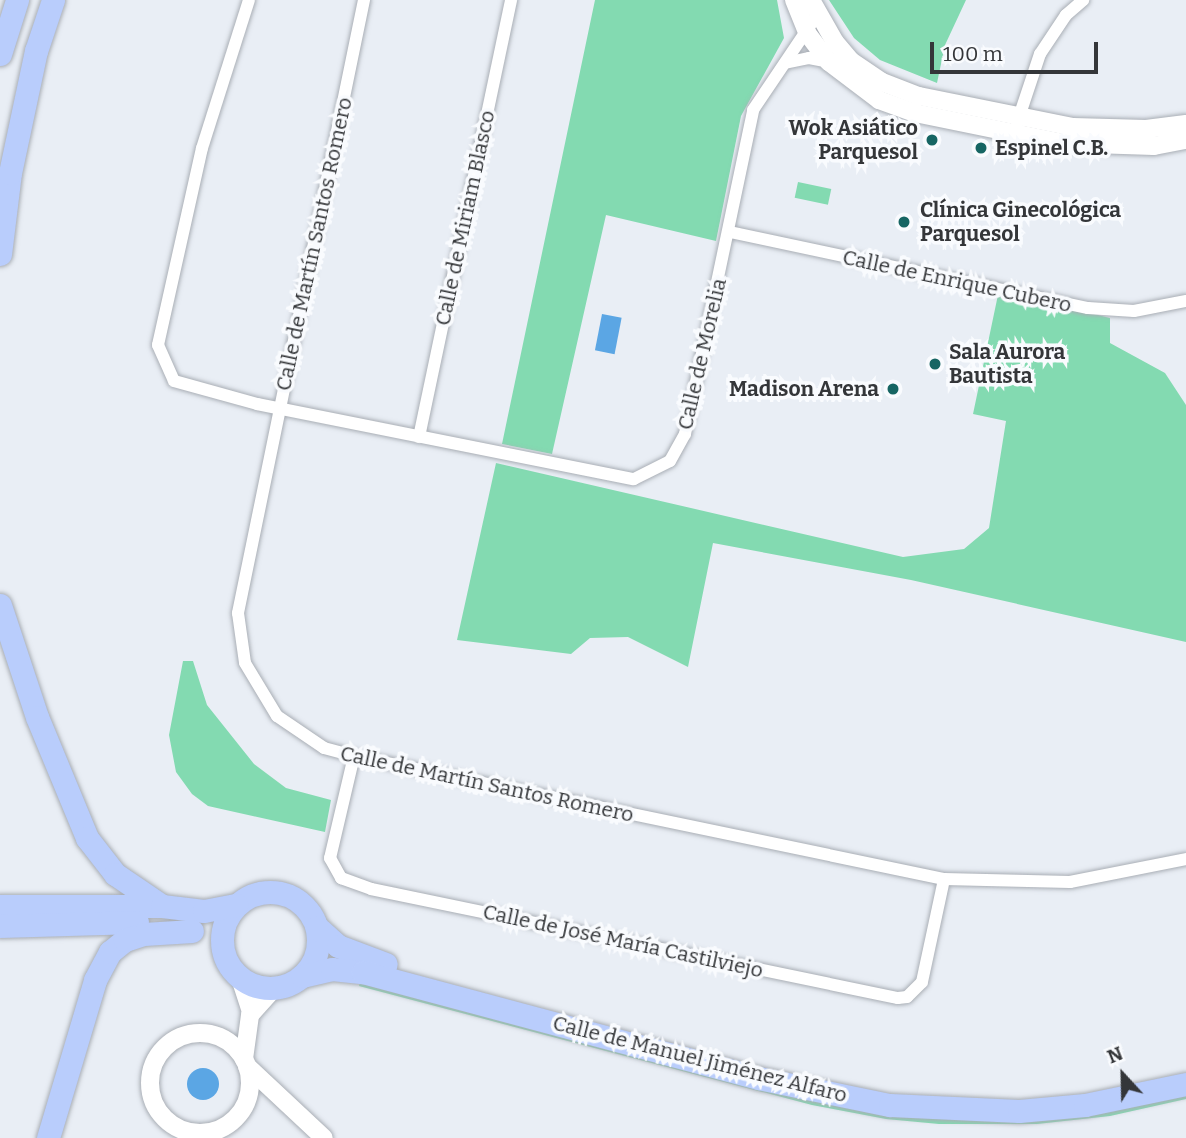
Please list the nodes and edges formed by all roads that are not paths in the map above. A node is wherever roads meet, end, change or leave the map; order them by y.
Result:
1 (17, 0) edge
2 (53, 0) edge
3 (249, 0) edge
4 (364, 0) edge
5 (511, 0) edge
6 (794, 0) edge
7 (1083, 0) edge
8 (814, 7) edge
9 (807, 33) junction
10 (0, 54) edge
11 (829, 62) junction
12 (785, 63) junction
13 (1186, 124) edge
14 (1016, 125) junction
15 (1186, 140) edge
16 (730, 232) junction
17 (0, 254) edge
18 (1186, 300) edge
19 (280, 408) junction
20 (419, 437) junction
21 (0, 605) edge
22 (354, 756) junction
23 (1186, 859) edge
24 (944, 879) junction
25 (236, 905) junction
26 (162, 906) junction
27 (16, 912) edge
28 (0, 926) edge
29 (317, 927) junction
30 (192, 930) junction
31 (223, 951) junction
32 (302, 976) junction
33 (240, 978) junction
34 (274, 988) junction
35 (250, 1016) junction
36 (220, 1037) junction
37 (246, 1063) junction
38 (1186, 1068) edge
39 (1186, 1084) edge
40 (285, 1102) junction
41 (244, 1107) junction
42 (48, 1138) edge
43 (324, 1138) edge

1 - 10 highway
2 - 17 highway
3 - 19 street, Calle de Morelia
4 - 19 street, Calle de Martín Santos Romero
5 - 20 street, Calle de Miriam Blasco
6 - 9 street
7 - 14 street
8 - 9 street, Calle de Morelia
8 - 14 street
9 - 11 street
9 - 12 street, Calle de Morelia
11 - 12 street
11 - 14 street
12 - 16 street, Calle de Morelia
13 - 14 street
14 - 15 street
16 - 18 street, Calle de Enrique Cubero
16 - 20 street, Calle de Morelia
19 - 20 street, Calle de Morelia
19 - 22 street, Calle de Martín Santos Romero
21 - 26 highway
22 - 24 street, Calle de Martín Santos Romero
22 - 24 street, Calle de José María Castilviejo
23 - 24 street, Calle de Martín Santos Romero
25 - 26 highway
25 - 29 highway
25 - 31 highway
26 - 27 highway
27 - 28 highway
27 - 30 highway
29 - 32 highway
29 - 38 highway, Calle de Manuel Jiménez Alfaro
30 - 31 highway
30 - 42 highway
31 - 33 highway
32 - 34 highway
32 - 39 highway, Calle de Manuel Jiménez Alfaro
33 - 34 highway
33 - 35 street
34 - 35 street
35 - 36 street
35 - 37 street
36 - 37 street
36 - 41 street
37 - 40 street
37 - 41 street
40 - 41 street
40 - 43 street

